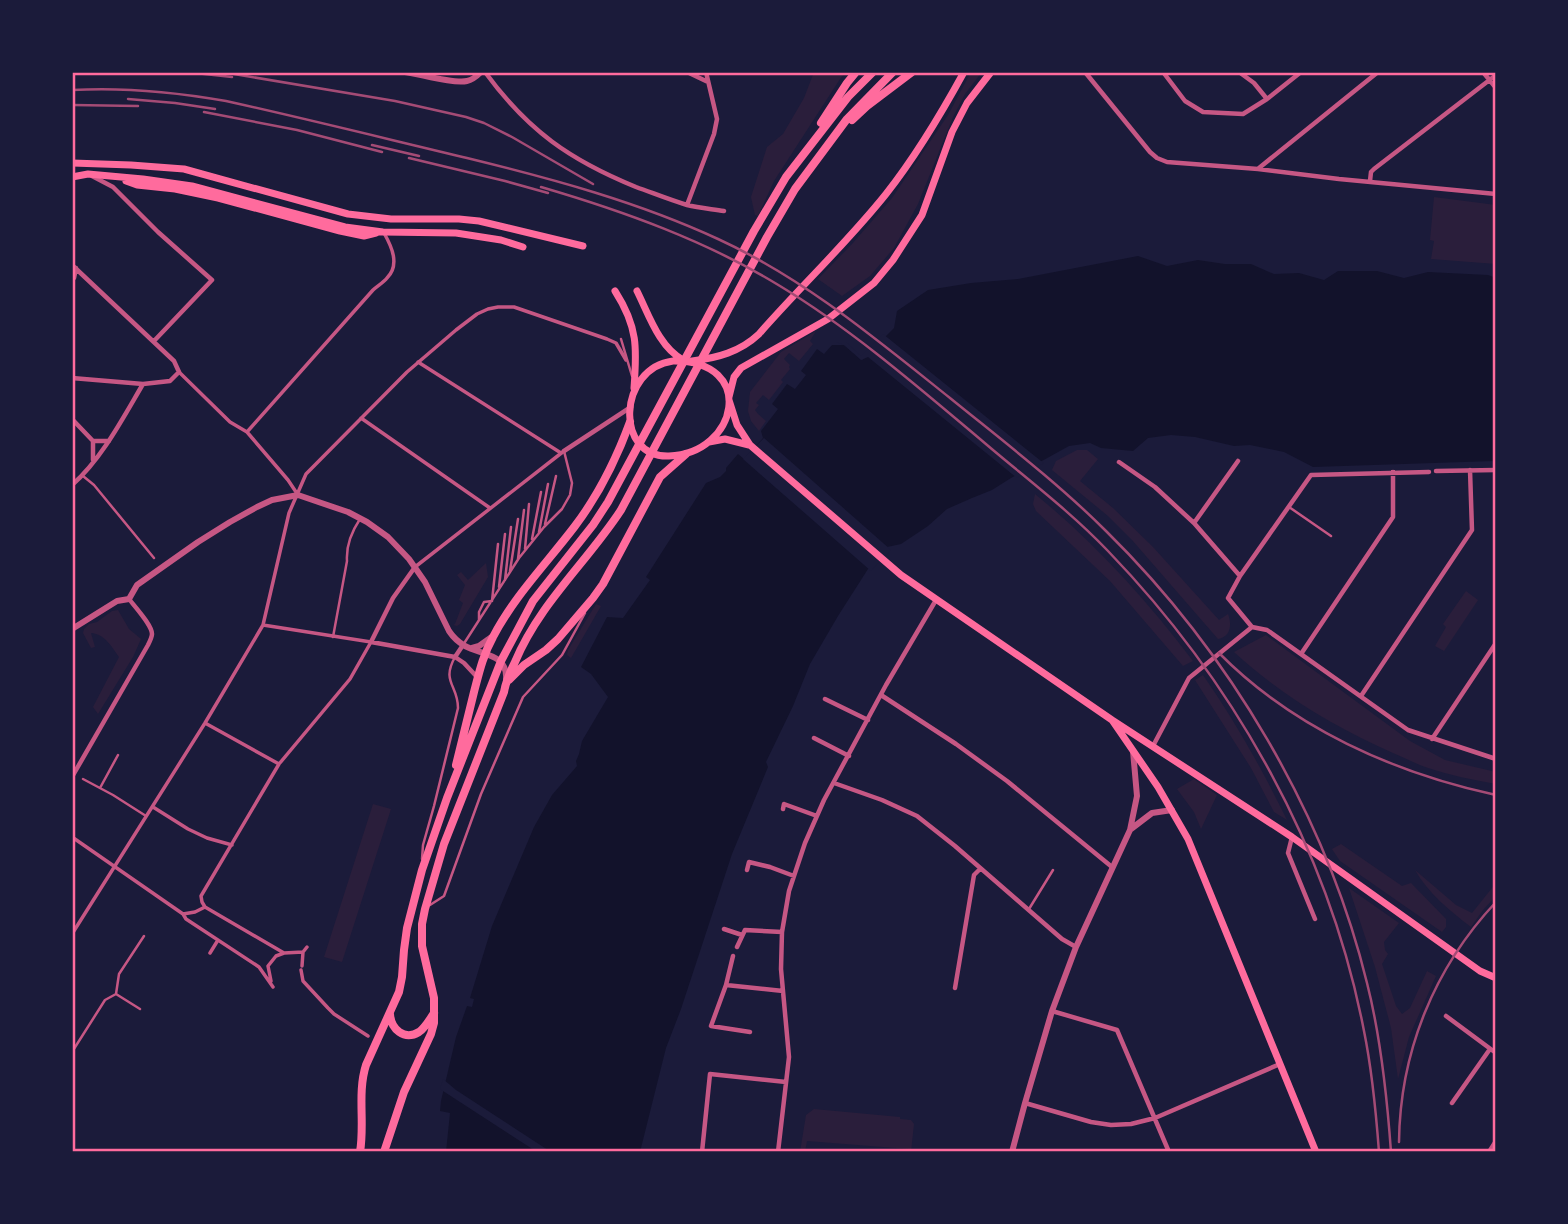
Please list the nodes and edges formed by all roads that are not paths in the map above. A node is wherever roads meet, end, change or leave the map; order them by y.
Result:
1 (405, 72) edge
2 (483, 72) edge
3 (687, 72) edge
4 (706, 72) edge
5 (856, 72) edge
6 (873, 72) edge
7 (893, 72) edge
8 (912, 72) edge
9 (964, 72) edge
10 (991, 72) edge
11 (1086, 72) edge
12 (1163, 72) edge
13 (1239, 72) edge
14 (1301, 72) edge
15 (1378, 72) edge
16 (1483, 72) edge
17 (1496, 75) edge
18 (1490, 80) junction
19 (708, 82) junction
20 (1496, 88) edge
21 (1267, 99) junction
22 (830, 142) junction
23 (799, 158) junction
24 (72, 163) edge
25 (1258, 169) junction
26 (88, 174) junction
27 (72, 177) edge
28 (1370, 181) junction
29 (1496, 194) edge
30 (687, 205) junction
31 (724, 211) dead end
32 (382, 232) junction
33 (583, 246) dead end
34 (523, 247) dead end
35 (74, 266) edge
36 (72, 280) edge
37 (615, 291) dead end
38 (637, 291) dead end
39 (621, 339) dead end
40 (154, 341) junction
41 (626, 360) junction
42 (683, 360) junction
43 (418, 362) junction
44 (708, 362) junction
45 (179, 372) junction
46 (72, 378) edge
47 (634, 383) junction
48 (143, 384) junction
49 (634, 393) junction
50 (729, 398) junction
51 (631, 407) junction
52 (361, 418) junction
53 (72, 419) edge
54 (630, 422) junction
55 (247, 432) junction
56 (93, 441) junction
57 (109, 441) junction
58 (707, 442) junction
59 (752, 447) junction
60 (563, 452) junction
61 (686, 453) junction
62 (1238, 460) dead end
63 (93, 461) junction
64 (1119, 462) dead end
65 (1470, 470) junction
66 (1496, 470) edge
67 (1436, 471) dead end
68 (1393, 472) junction
69 (1429, 472) dead end
70 (82, 475) junction
71 (556, 476) dead end
72 (548, 484) dead end
73 (72, 485) edge
74 (541, 492) dead end
75 (298, 495) junction
76 (529, 504) dead end
77 (1289, 507) junction
78 (490, 508) junction
79 (524, 510) dead end
80 (360, 519) junction
81 (517, 519) dead end
82 (1194, 523) junction
83 (545, 526) junction
84 (510, 527) dead end
85 (505, 534) dead end
86 (538, 534) junction
87 (1331, 536) dead end
88 (531, 542) junction
89 (498, 544) dead end
90 (524, 551) junction
91 (154, 558) dead end
92 (518, 561) junction
93 (415, 568) junction
94 (510, 573) junction
95 (1240, 576) junction
96 (505, 581) junction
97 (499, 590) junction
98 (593, 598) junction
99 (129, 599) junction
100 (936, 600) junction
101 (492, 601) junction
102 (263, 625) junction
103 (1252, 627) junction
104 (72, 629) edge
105 (493, 636) junction
106 (333, 637) junction
107 (371, 642) junction
108 (1496, 643) edge
109 (466, 647) junction
110 (485, 653) junction
111 (1301, 653) junction
112 (455, 657) junction
113 (501, 661) junction
114 (477, 677) junction
115 (505, 684) junction
116 (881, 695) junction
117 (1361, 696) junction
118 (825, 699) dead end
119 (1112, 719) junction
120 (868, 720) junction
121 (205, 723) junction
122 (814, 738) dead end
123 (1432, 739) junction
124 (1153, 746) junction
125 (1133, 751) junction
126 (118, 755) dead end
127 (849, 756) junction
128 (1496, 759) edge
129 (279, 764) junction
130 (72, 778) edge
131 (83, 779) dead end
132 (834, 783) junction
133 (100, 788) junction
134 (447, 798) junction
135 (153, 807) junction
136 (783, 809) dead end
137 (1172, 810) junction
138 (146, 817) junction
139 (817, 817) junction
140 (1130, 830) junction
141 (72, 837) edge
142 (1292, 837) junction
143 (232, 845) junction
144 (114, 866) junction
145 (1113, 868) junction
146 (980, 869) junction
147 (422, 870) junction
148 (747, 870) dead end
149 (1053, 870) dead end
150 (794, 876) junction
151 (205, 907) junction
152 (425, 909) junction
153 (1028, 911) junction
154 (183, 914) junction
155 (1315, 919) dead end
156 (724, 929) dead end
157 (782, 932) junction
158 (72, 934) edge
159 (742, 935) junction
160 (144, 936) dead end
161 (218, 940) junction
162 (307, 947) dead end
163 (737, 947) dead end
164 (1076, 947) junction
165 (303, 951) junction
166 (210, 953) dead end
167 (284, 953) junction
168 (733, 956) dead end
169 (1495, 979) edge
170 (726, 985) junction
171 (955, 988) dead end
172 (783, 991) junction
173 (116, 994) junction
174 (140, 1009) dead end
175 (1052, 1011) junction
176 (435, 1013) junction
177 (390, 1014) junction
178 (1446, 1016) dead end
179 (750, 1032) dead end
180 (368, 1036) dead end
181 (1490, 1049) junction
182 (72, 1052) edge
183 (1496, 1054) edge
184 (1280, 1065) junction
185 (786, 1082) junction
186 (1025, 1103) junction
187 (1452, 1103) dead end
188 (1155, 1118) junction
189 (1496, 1141) edge
190 (360, 1152) edge
191 (384, 1152) edge
192 (702, 1152) edge
193 (778, 1152) edge
194 (1012, 1152) edge
195 (1169, 1152) edge
196 (1316, 1152) edge
197 (1489, 1152) edge

1 - 2 street
2 - 30 street
3 - 19 street
4 - 19 street
5 - 23 main road
6 - 23 main road
7 - 22 main road
8 - 22 main road
9 - 44 main road
10 - 50 main road
11 - 25 street
12 - 21 street
13 - 21 street
14 - 21 street
15 - 25 street
16 - 18 street
17 - 18 street
18 - 20 street
18 - 28 street
19 - 30 street
22 - 115 main road
23 - 113 main road
24 - 33 main road
25 - 28 street
26 - 27 main road
26 - 32 main road
26 - 40 street
28 - 29 street
30 - 31 street
32 - 34 main road
32 - 55 street
35 - 36 street
35 - 40 street
37 - 47 main road
38 - 42 main road
39 - 41 lane
40 - 45 street
41 - 43 street
41 - 47 lane
42 - 44 main road
42 - 49 main road
43 - 52 street
43 - 60 street
44 - 50 main road
45 - 48 street
45 - 55 street
46 - 48 street
47 - 49 main road
48 - 57 street
49 - 51 main road
50 - 58 main road
50 - 59 main road
51 - 54 main road
51 - 60 street
52 - 75 street
52 - 78 street
53 - 56 street
54 - 61 main road
54 - 105 main road
55 - 75 street
56 - 57 street
56 - 63 street
57 - 63 street
58 - 59 main road
58 - 61 main road
59 - 100 main road
60 - 78 street
60 - 83 lane
61 - 98 main road
62 - 82 street
63 - 70 street
64 - 82 street
65 - 66 street
65 - 67 street
65 - 117 street
68 - 69 street
68 - 77 street
68 - 111 street
70 - 73 street
70 - 91 lane
71 - 83 lane
72 - 86 lane
74 - 88 lane
75 - 80 street
75 - 99 street
75 - 102 street
76 - 90 lane
77 - 87 lane
77 - 95 street
78 - 93 street
79 - 92 lane
80 - 93 street
80 - 106 lane
81 - 94 lane
82 - 95 street
83 - 86 lane
84 - 96 lane
85 - 97 lane
86 - 88 lane
88 - 90 lane
89 - 101 lane
90 - 92 lane
92 - 94 lane
93 - 107 street
93 - 109 street
94 - 96 lane
95 - 103 street
96 - 97 lane
97 - 101 lane
98 - 115 main road
98 - 152 lane
99 - 104 street
99 - 130 street
100 - 116 street
100 - 119 main road
101 - 109 lane
102 - 106 street
102 - 121 street
103 - 111 street
103 - 124 street
105 - 109 street
105 - 110 main road
106 - 107 street
107 - 112 street
107 - 129 street
108 - 123 street
109 - 110 street
109 - 112 street
110 - 113 street
110 - 114 main road
111 - 117 street
112 - 114 street
112 - 147 lane
113 - 115 street
113 - 134 main road
114 - 134 main road
115 - 152 main road
116 - 120 street
116 - 145 street
117 - 123 street
118 - 120 street
119 - 124 main road
119 - 125 main road
120 - 127 street
121 - 129 street
121 - 135 street
122 - 127 street
123 - 128 street
124 - 125 main road
124 - 142 main road
125 - 137 main road
125 - 140 street
126 - 133 lane
127 - 132 street
129 - 143 street
131 - 133 lane
132 - 139 street
132 - 146 street
133 - 138 lane
134 - 147 main road
135 - 138 street
135 - 143 street
136 - 139 street
137 - 140 street
137 - 184 main road
138 - 144 street
139 - 150 street
140 - 145 street
141 - 144 street
142 - 155 street
142 - 169 main road
143 - 151 street
144 - 154 street
144 - 158 street
145 - 164 street
146 - 153 street
146 - 171 street
147 - 177 main road
148 - 150 street
149 - 153 lane
150 - 157 street
151 - 154 street
151 - 167 street
152 - 176 main road
153 - 164 street
154 - 161 street
156 - 159 street
157 - 159 street
157 - 172 street
159 - 163 street
160 - 173 lane
161 - 166 street
161 - 167 street
162 - 165 street
164 - 175 street
165 - 167 street
165 - 180 street
168 - 170 street
170 - 172 street
170 - 179 street
172 - 185 street
173 - 174 lane
173 - 182 lane
175 - 186 street
175 - 188 street
176 - 177 main road
176 - 191 main road
177 - 190 main road
178 - 181 street
181 - 183 street
181 - 187 street
184 - 188 street
184 - 196 main road
185 - 192 street
185 - 193 street
186 - 188 street
186 - 194 street
188 - 195 street
189 - 197 street

